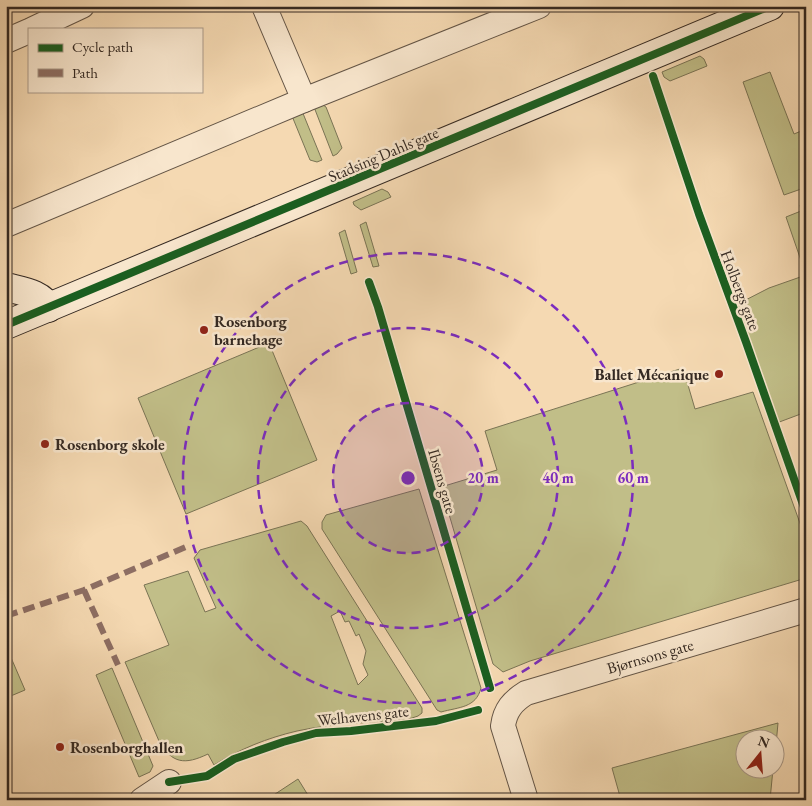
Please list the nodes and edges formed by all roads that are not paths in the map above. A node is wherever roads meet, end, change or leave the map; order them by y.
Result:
1 (82, 6) edge
2 (264, 6) edge
3 (538, 6) edge
4 (770, 6) edge
5 (35, 28) edge
6 (28, 31) edge
7 (6, 41) edge
8 (304, 100) junction
9 (6, 225) edge
10 (6, 287) edge
11 (48, 308) junction
12 (6, 325) edge
13 (806, 610) edge
14 (169, 782) dead end
15 (142, 800) edge
16 (526, 800) edge

1 - 5 street
2 - 8 street
3 - 8 street
4 - 11 main road, Stadsing Dahls gate
6 - 7 street
8 - 9 street
10 - 11 main road
11 - 12 main road, Stadsing Dahls gate
13 - 16 street, Bjørnsons gate
14 - 15 street

